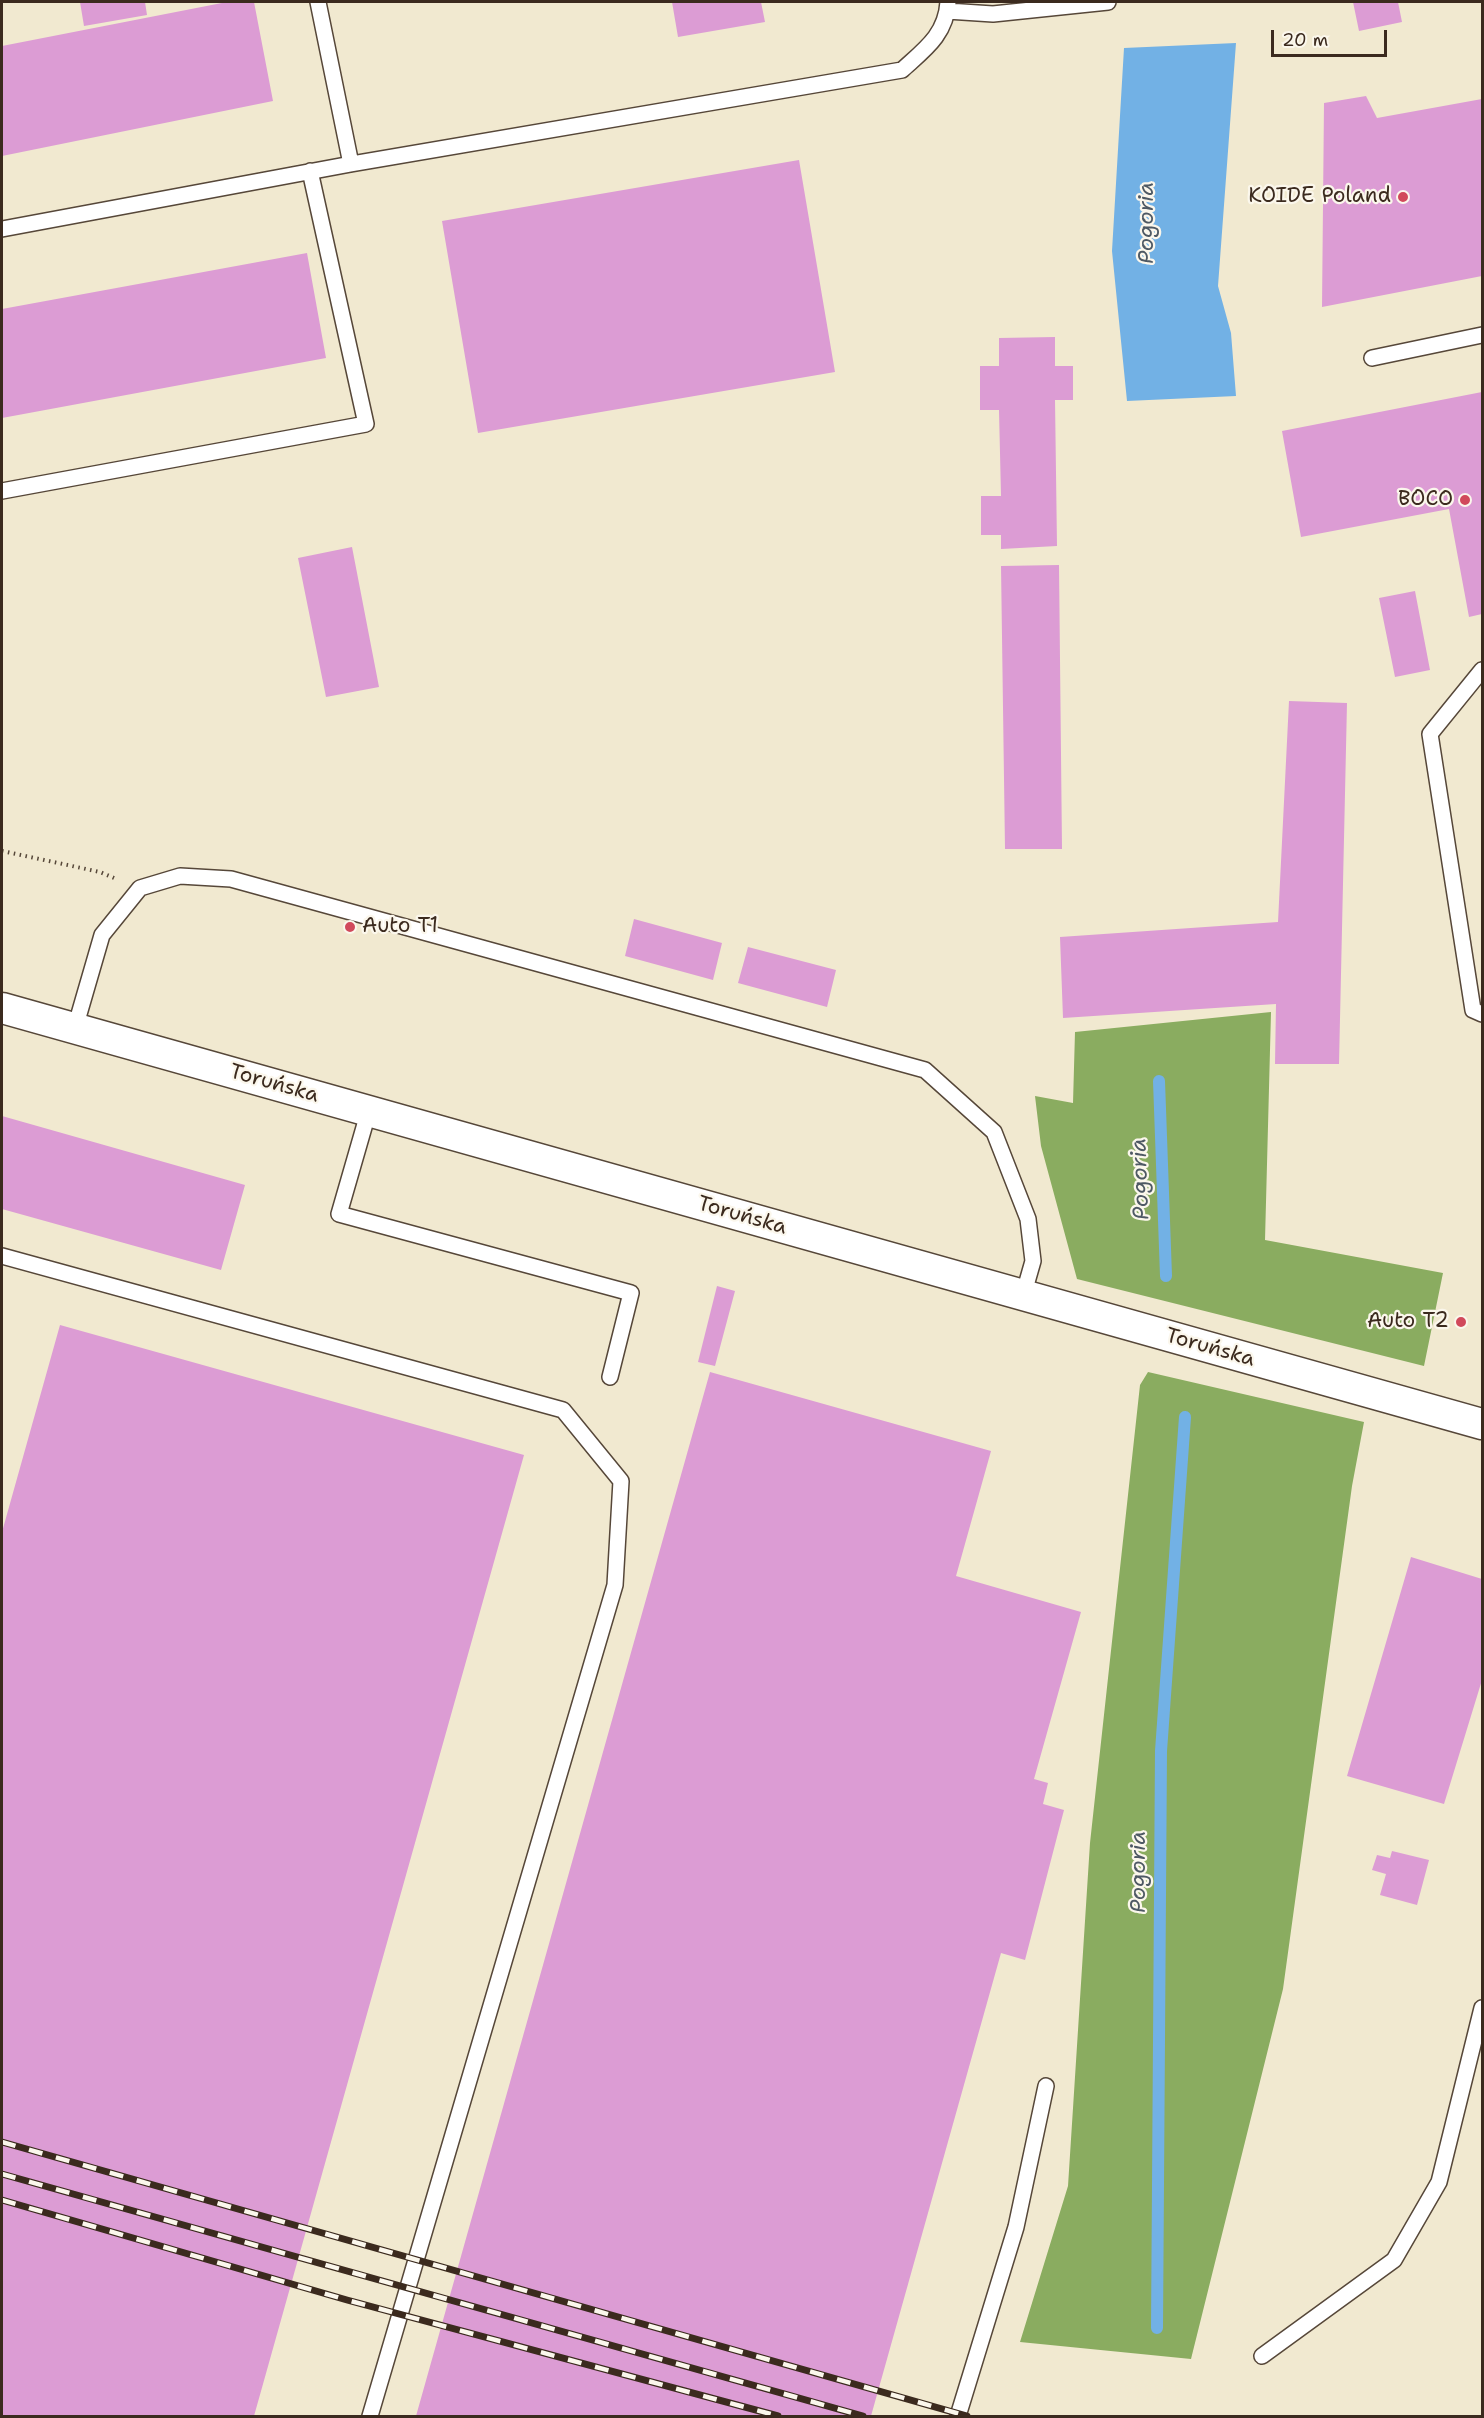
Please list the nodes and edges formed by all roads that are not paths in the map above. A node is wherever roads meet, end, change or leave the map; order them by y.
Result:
1 (318, 2) edge
2 (1108, 2) edge
3 (947, 6) edge
4 (351, 164) junction
5 (310, 171) junction
6 (2, 229) edge
7 (1482, 335) edge
8 (1372, 358) dead end
9 (2, 490) edge
10 (1482, 670) edge
11 (2, 1008) edge
12 (1482, 1014) edge
13 (75, 1028) junction
14 (369, 1110) junction
15 (2, 1256) edge
16 (1023, 1296) junction
17 (610, 1377) dead end
18 (1482, 1424) edge
19 (1482, 2008) edge
20 (1046, 2086) dead end
21 (1262, 2356) dead end
22 (370, 2416) edge
23 (958, 2416) edge

1 - 4 lane
2 - 3 lane
3 - 4 lane
4 - 5 lane
5 - 6 lane
5 - 9 lane
7 - 8 lane
10 - 12 lane
11 - 13 street, Toruńska
13 - 14 street, Toruńska
13 - 16 lane
14 - 16 street, Toruńska
14 - 17 lane
15 - 22 lane
16 - 18 street, Toruńska
19 - 21 lane
20 - 23 lane

